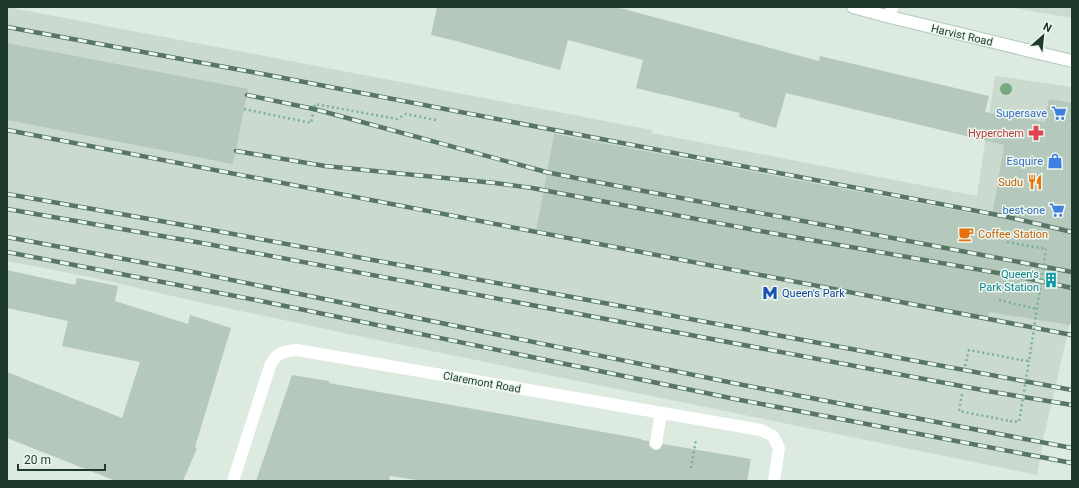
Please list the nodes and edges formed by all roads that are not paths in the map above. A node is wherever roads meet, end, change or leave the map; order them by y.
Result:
1 (853, 7) edge
2 (891, 12) edge
3 (1072, 61) edge
4 (661, 413) junction
5 (656, 443) dead end
6 (234, 481) edge
7 (774, 481) edge

1 - 2 street, Harvist Road
2 - 3 street, Harvist Road
4 - 5 street
4 - 6 street, Claremont Road
4 - 7 street, Claremont Road

